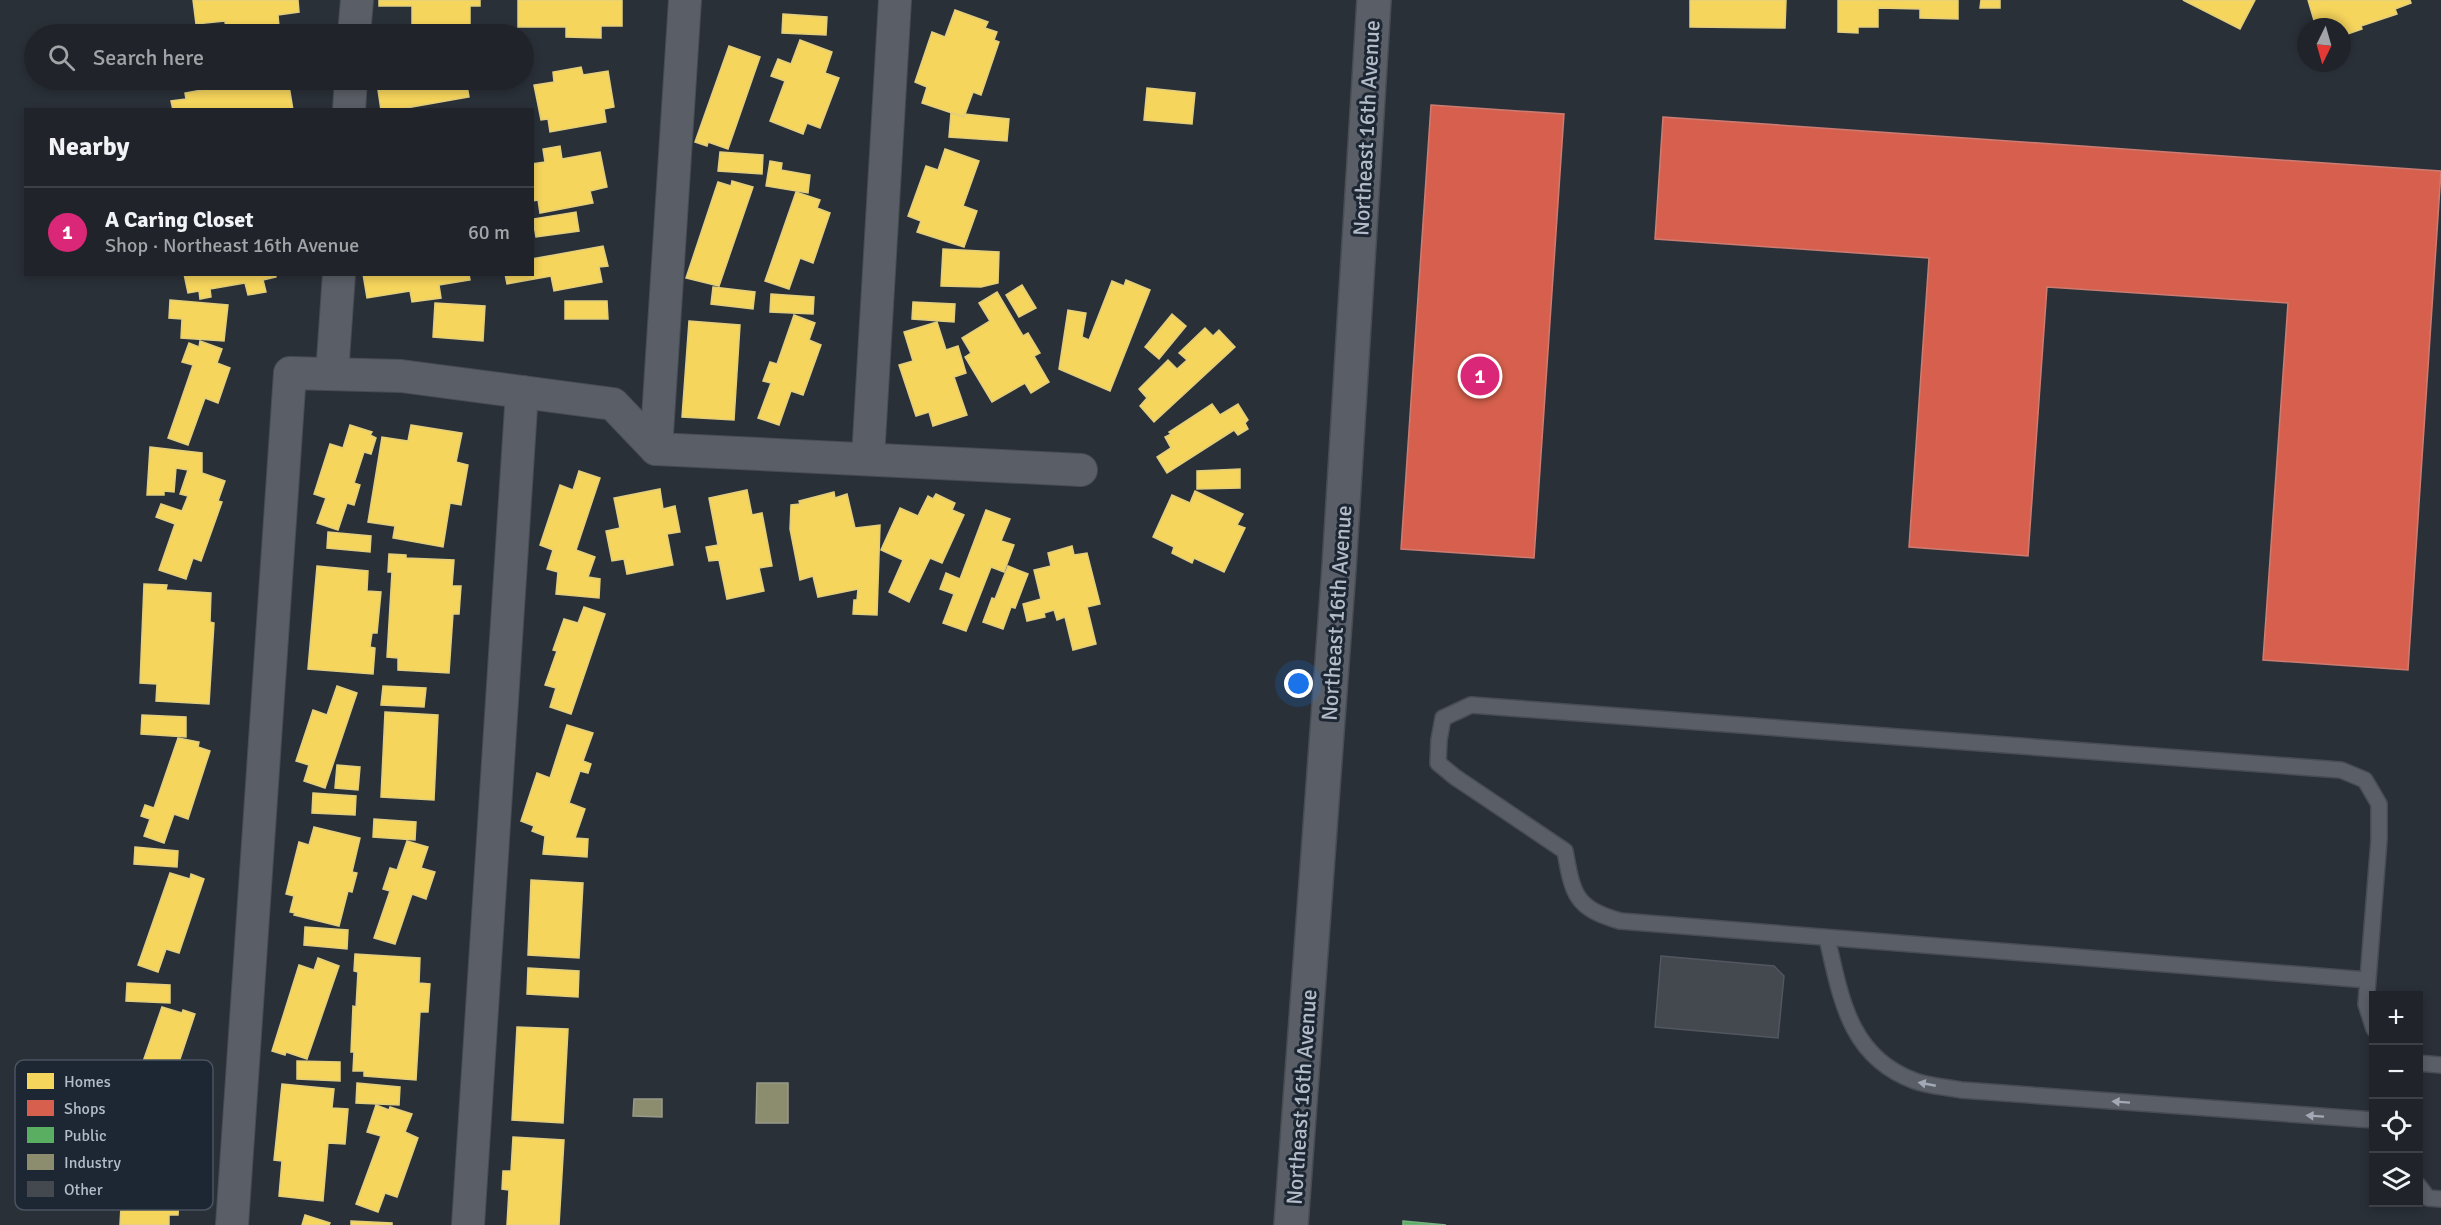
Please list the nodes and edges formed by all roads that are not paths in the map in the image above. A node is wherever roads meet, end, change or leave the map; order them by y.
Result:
1 (357, 0) edge
2 (685, 0) edge
3 (895, 0) edge
4 (1374, 0) edge
5 (355, 24) edge
6 (351, 90) edge
7 (350, 108) edge
8 (339, 276) edge
9 (332, 374) junction
10 (522, 392) junction
11 (656, 449) junction
12 (868, 458) junction
13 (1081, 470) dead end
14 (1827, 938) junction
15 (2368, 980) junction
16 (2369, 1015) edge
17 (2423, 1063) edge
18 (2441, 1065) edge
19 (2369, 1120) edge
20 (2423, 1192) edge
21 (2441, 1199) edge
22 (232, 1225) edge
23 (468, 1225) edge
24 (1291, 1225) edge

1 - 5 street
2 - 11 street
3 - 12 street
4 - 24 street, Northeast 16th Avenue
6 - 7 street
8 - 9 street
9 - 10 street
9 - 22 street
10 - 11 street
10 - 23 street
11 - 12 street
12 - 13 street
14 - 15 lane
14 - 15 lane
19 -> 14 lane
15 - 16 lane
17 - 18 lane
20 - 21 lane

